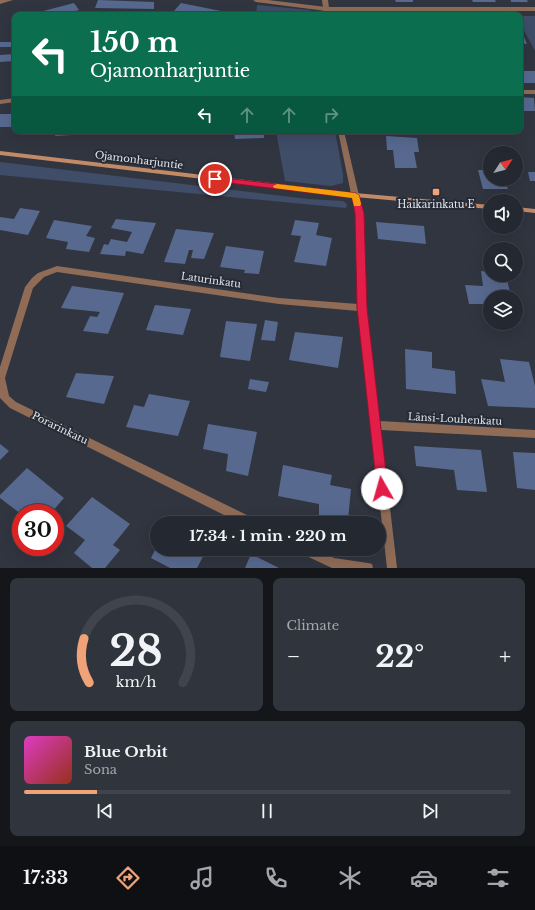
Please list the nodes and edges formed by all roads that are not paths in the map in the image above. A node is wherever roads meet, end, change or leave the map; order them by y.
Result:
1 (10, 0) edge
2 (256, 0) edge
3 (325, 0) edge
4 (0, 2) edge
5 (535, 9) edge
6 (327, 12) edge
7 (523, 92) edge
8 (535, 92) edge
9 (12, 100) edge
10 (0, 102) edge
11 (343, 134) edge
12 (0, 153) edge
13 (355, 195) junction
14 (483, 206) edge
15 (523, 210) edge
16 (535, 211) edge
17 (57, 269) joint
18 (362, 308) junction
19 (375, 425) junction
20 (535, 434) edge
21 (238, 516) edge
22 (318, 556) edge
23 (368, 568) edge
24 (392, 568) edge

1 - 4 street
2 - 6 street
3 - 6 street
5 - 6 street
7 - 8 street
9 - 10 street
11 - 13 street
12 - 13 main road, Ojamonharjuntie
13 - 14 main road, Ojamonharjuntie
13 - 18 street
15 - 16 main road
17 - 18 street, Laturinkatu
17 - 21 street, Porarinkatu
18 - 19 street
19 - 20 street, Länsi-Louhenkatu
19 - 24 street
22 - 23 street

